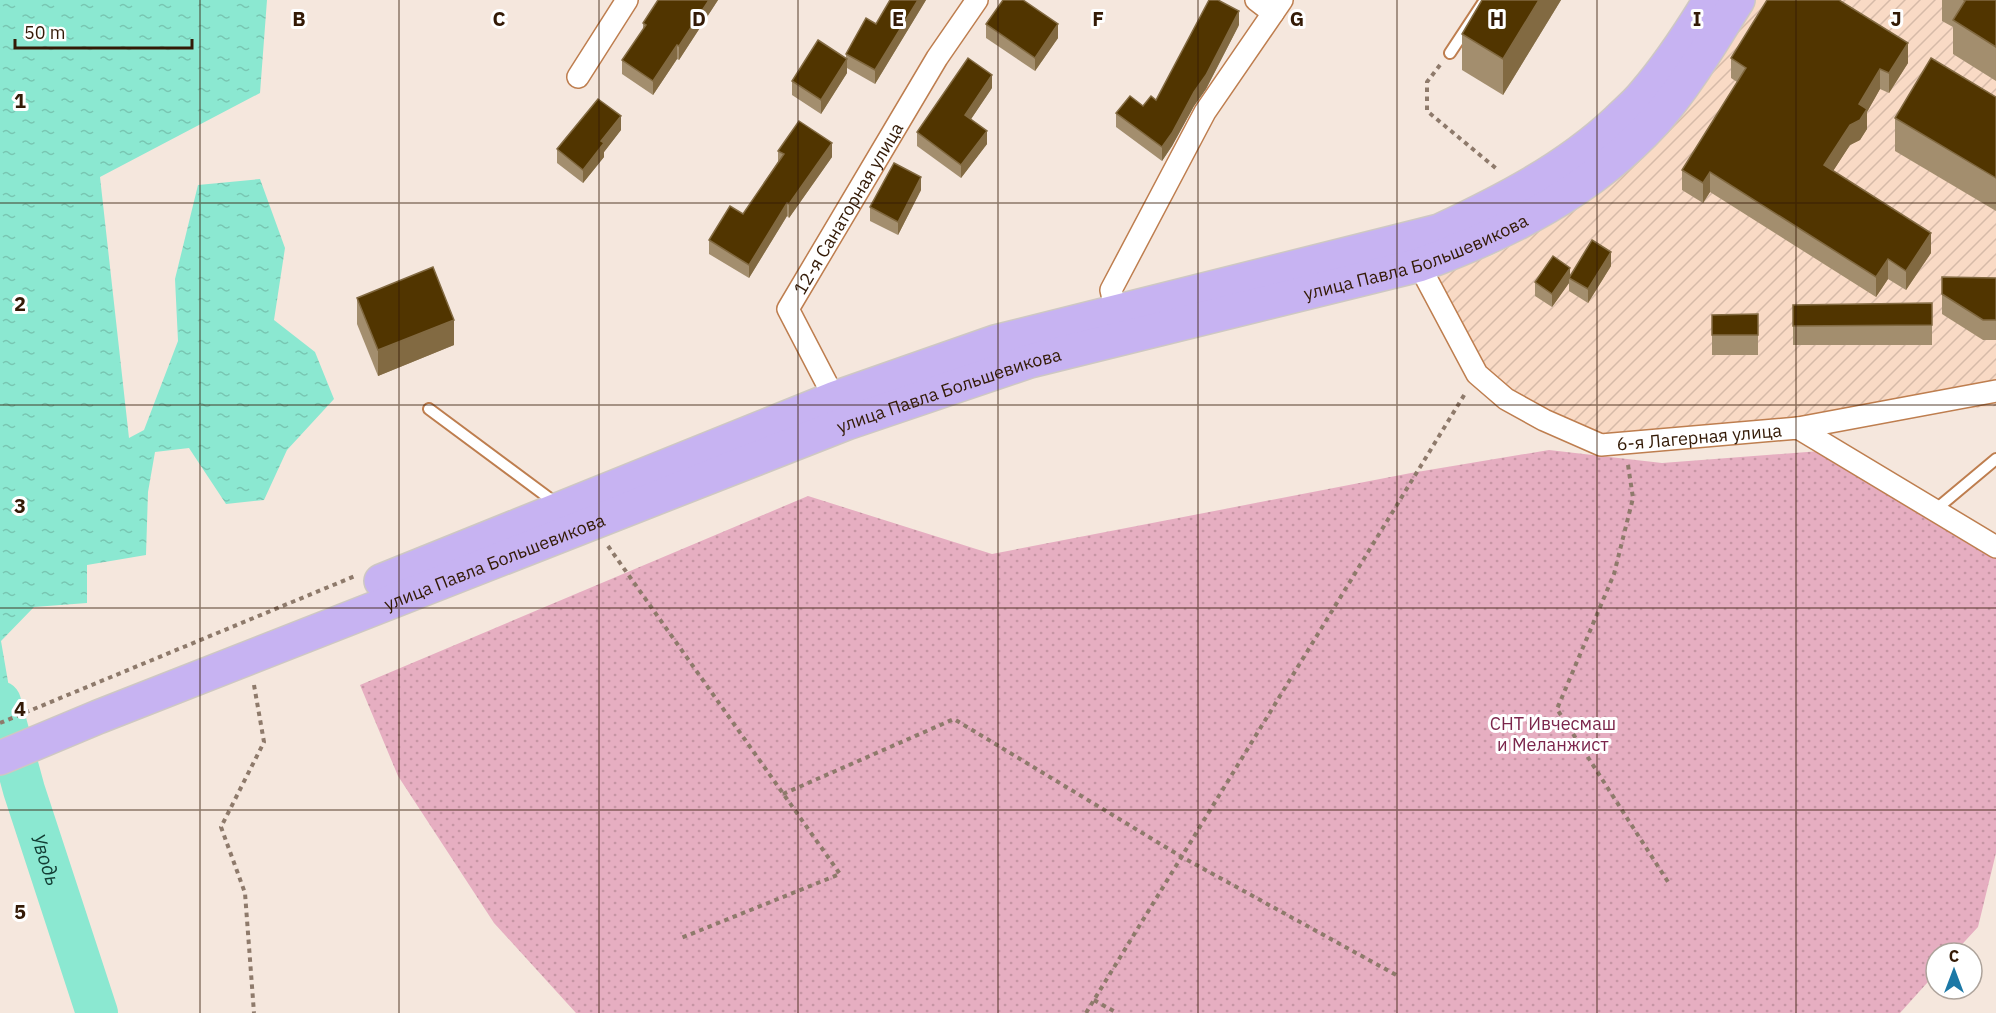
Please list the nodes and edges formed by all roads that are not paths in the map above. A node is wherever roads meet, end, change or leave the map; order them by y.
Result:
1 (627, 0) edge
2 (977, 0) edge
3 (1256, 0) edge
4 (1485, 0) edge
5 (1710, 0) edge
6 (1738, 0) edge
7 (1278, 7) edge
8 (1450, 53) road end
9 (578, 77) dead end
10 (1419, 265) junction
11 (1116, 312) junction
12 (1996, 391) edge
13 (429, 409) dead end
14 (841, 411) junction
15 (1798, 428) junction
16 (1993, 466) edge
17 (562, 508) junction
18 (1935, 510) junction
19 (1996, 547) edge
20 (88, 703) junction
21 (0, 738) edge
22 (0, 758) edge

1 - 9 street
2 - 14 street, 12-я Санаторная улица
3 - 7 street
4 - 8 lane
5 - 11 main road, улица Павла Большевикова
6 - 10 main road, улица Павла Большевикова
7 - 11 street
10 - 14 main road, улица Павла Большевикова
10 - 15 street, 6-я Лагерная улица
11 - 14 main road, улица Павла Большевикова
12 - 15 street
13 - 17 lane
14 - 17 main road, улица Павла Большевикова
14 - 20 main road, улица Павла Большевикова
15 - 18 street, 6-я Лагерная улица
16 - 18 lane
17 - 20 main road, улица Павла Большевикова
18 - 19 street, 6-я Лагерная улица
20 - 21 main road, улица Павла Большевикова
20 - 22 main road

